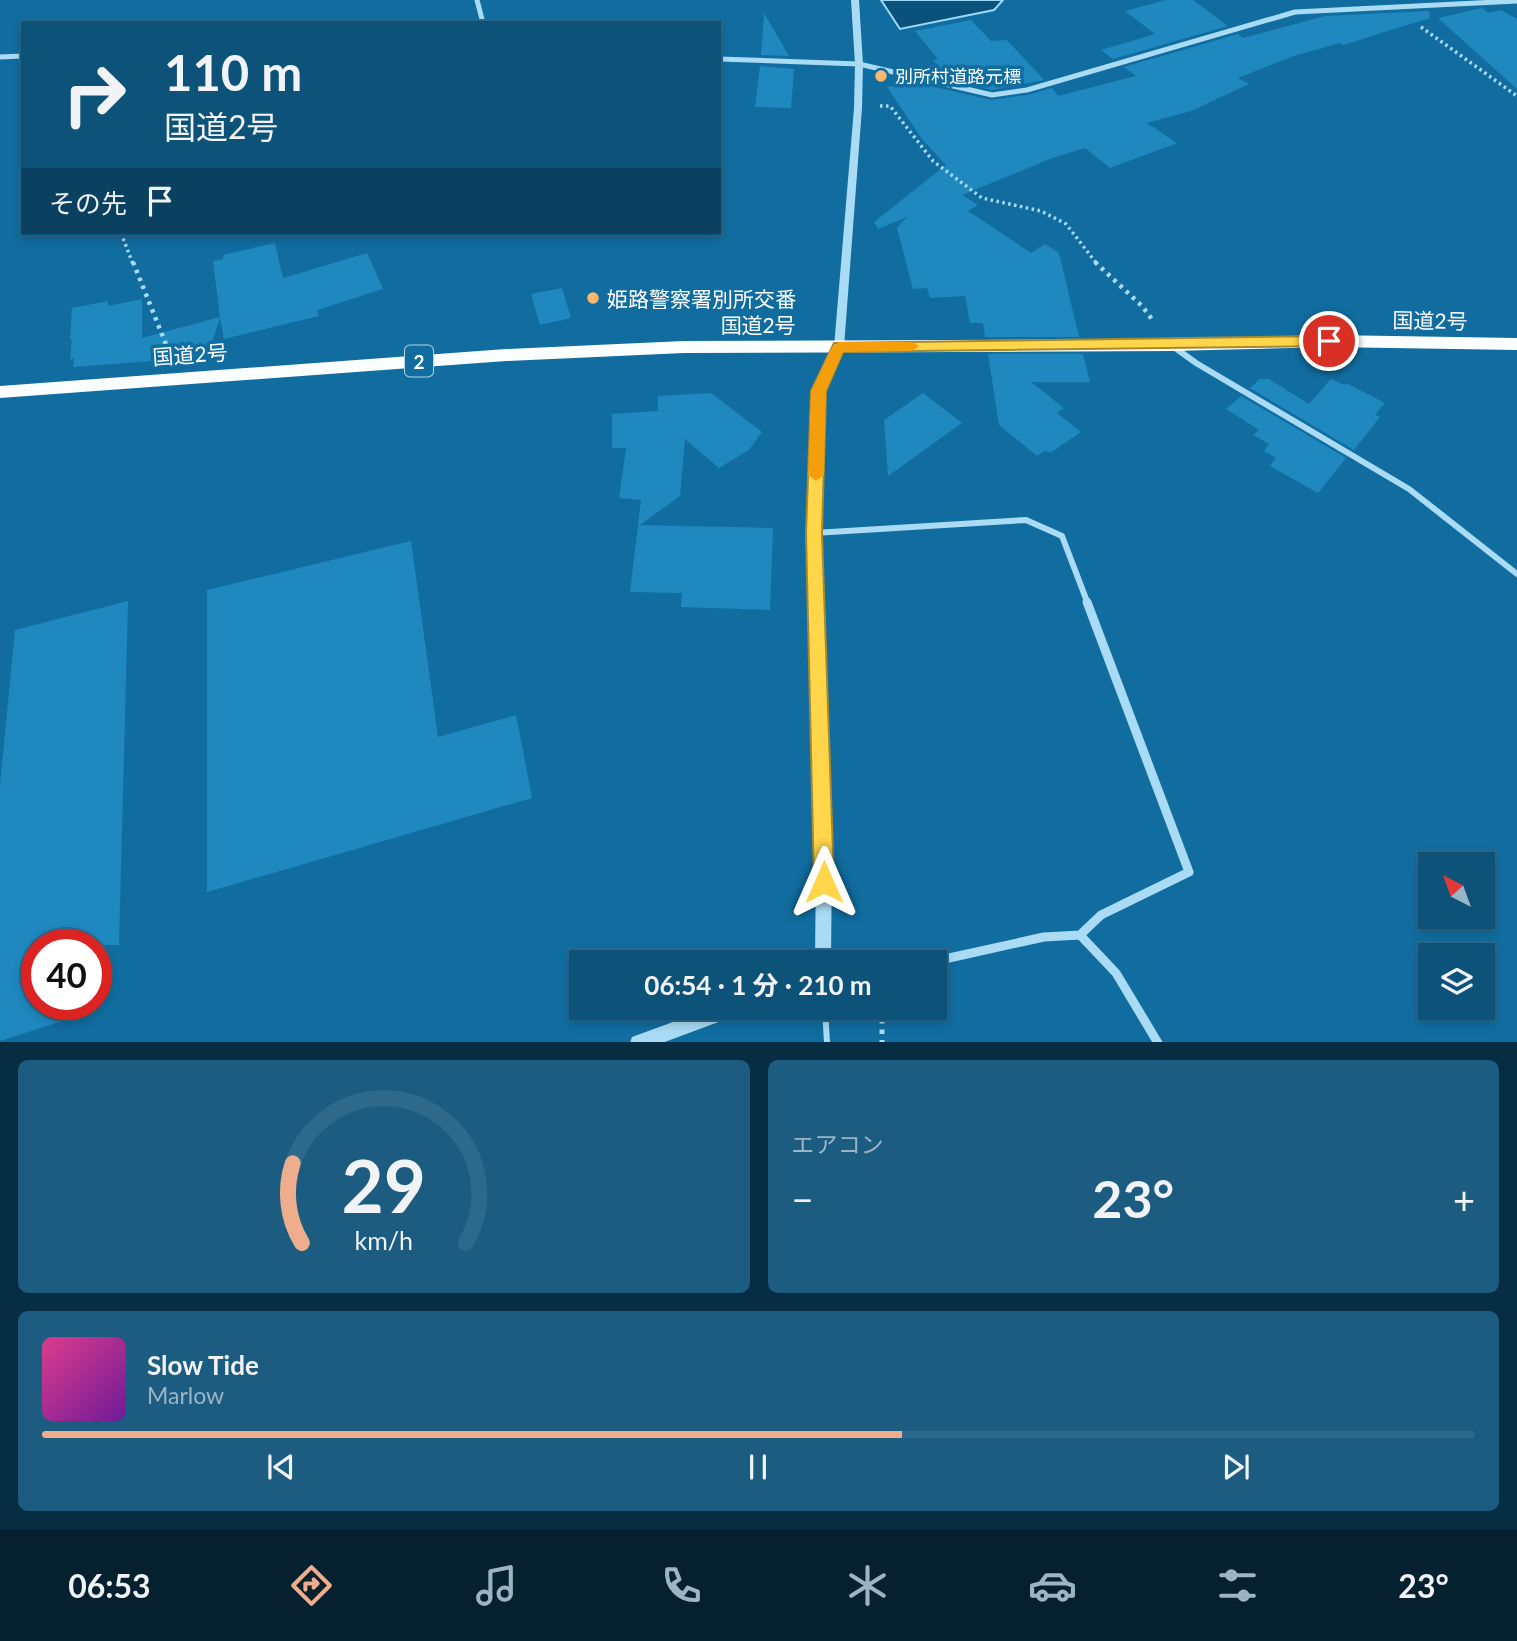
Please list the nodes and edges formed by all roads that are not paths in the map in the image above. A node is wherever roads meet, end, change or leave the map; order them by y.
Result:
1 (477, 0) edge
2 (855, 0) edge
3 (1495, 1) edge
4 (1517, 1) edge
5 (482, 21) edge
6 (21, 56) edge
7 (0, 57) edge
8 (721, 59) edge
9 (859, 64) junction
10 (1517, 344) edge
11 (1172, 345) junction
12 (839, 347) junction
13 (0, 392) edge
14 (814, 533) junction
15 (1517, 574) edge
16 (1080, 934) junction
17 (823, 950) edge
18 (947, 958) edge
19 (700, 1020) edge
20 (826, 1020) edge
21 (638, 1042) edge
22 (827, 1042) edge
23 (1158, 1042) edge

1 - 5 street
2 - 9 street
3 - 4 street
3 - 9 street
6 - 7 street
8 - 9 street
9 - 12 street
10 - 11 highway, 国道2号 / 2
11 - 12 highway, 国道2号 / 2
11 - 15 street
12 - 13 highway, 国道2号 / 2
12 - 14 street
14 - 16 street
14 - 17 street
16 - 18 street
16 - 23 street
19 - 21 street
20 - 22 lane

